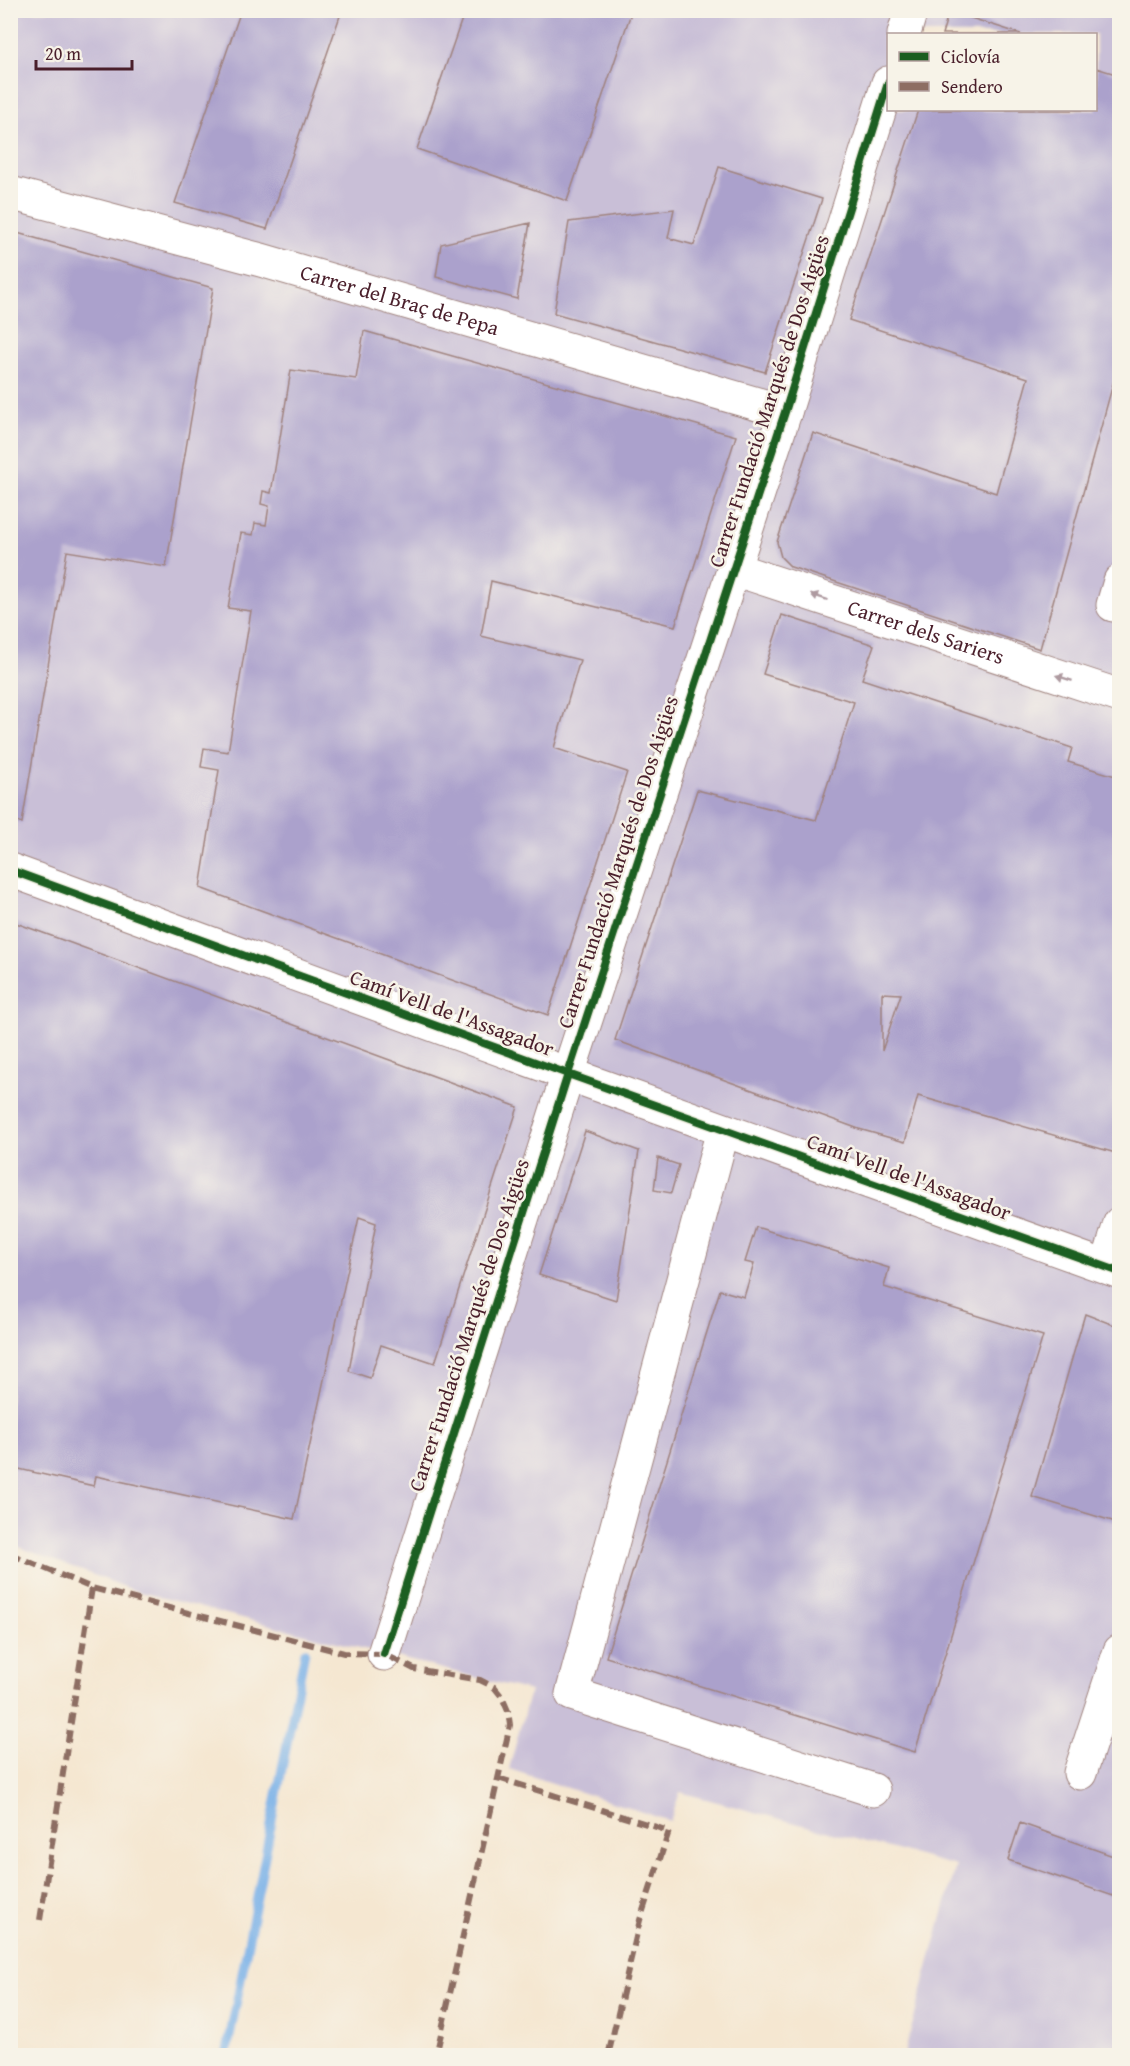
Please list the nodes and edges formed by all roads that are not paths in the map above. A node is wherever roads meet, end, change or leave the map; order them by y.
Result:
1 (911, 10) edge
2 (904, 33) edge
3 (887, 86) edge
4 (10, 193) edge
5 (785, 412) junction
6 (734, 569) junction
7 (1119, 696) edge
8 (10, 870) edge
9 (568, 1074) junction
10 (723, 1130) junction
11 (1119, 1224) edge
12 (1113, 1269) edge
13 (1119, 1651) edge
14 (384, 1654) dead end
15 (1080, 1773) dead end
16 (873, 1790) dead end

1 - 2 street
3 - 5 street, Carrer Fundació Marqués de Dos Aigües
4 - 5 street, Carrer del Braç de Pepa
5 - 6 street, Carrer Fundació Marqués de Dos Aigües
7 -> 6 street, Carrer dels Sariers
6 - 9 street, Carrer Fundació Marqués de Dos Aigües
8 - 9 street, Camí Vell de l'Assagador
9 - 10 street, Camí Vell de l'Assagador
9 - 14 street, Carrer Fundació Marqués de Dos Aigües
10 - 12 street, Camí Vell de l'Assagador
10 - 16 street
11 - 12 street
13 - 15 street

